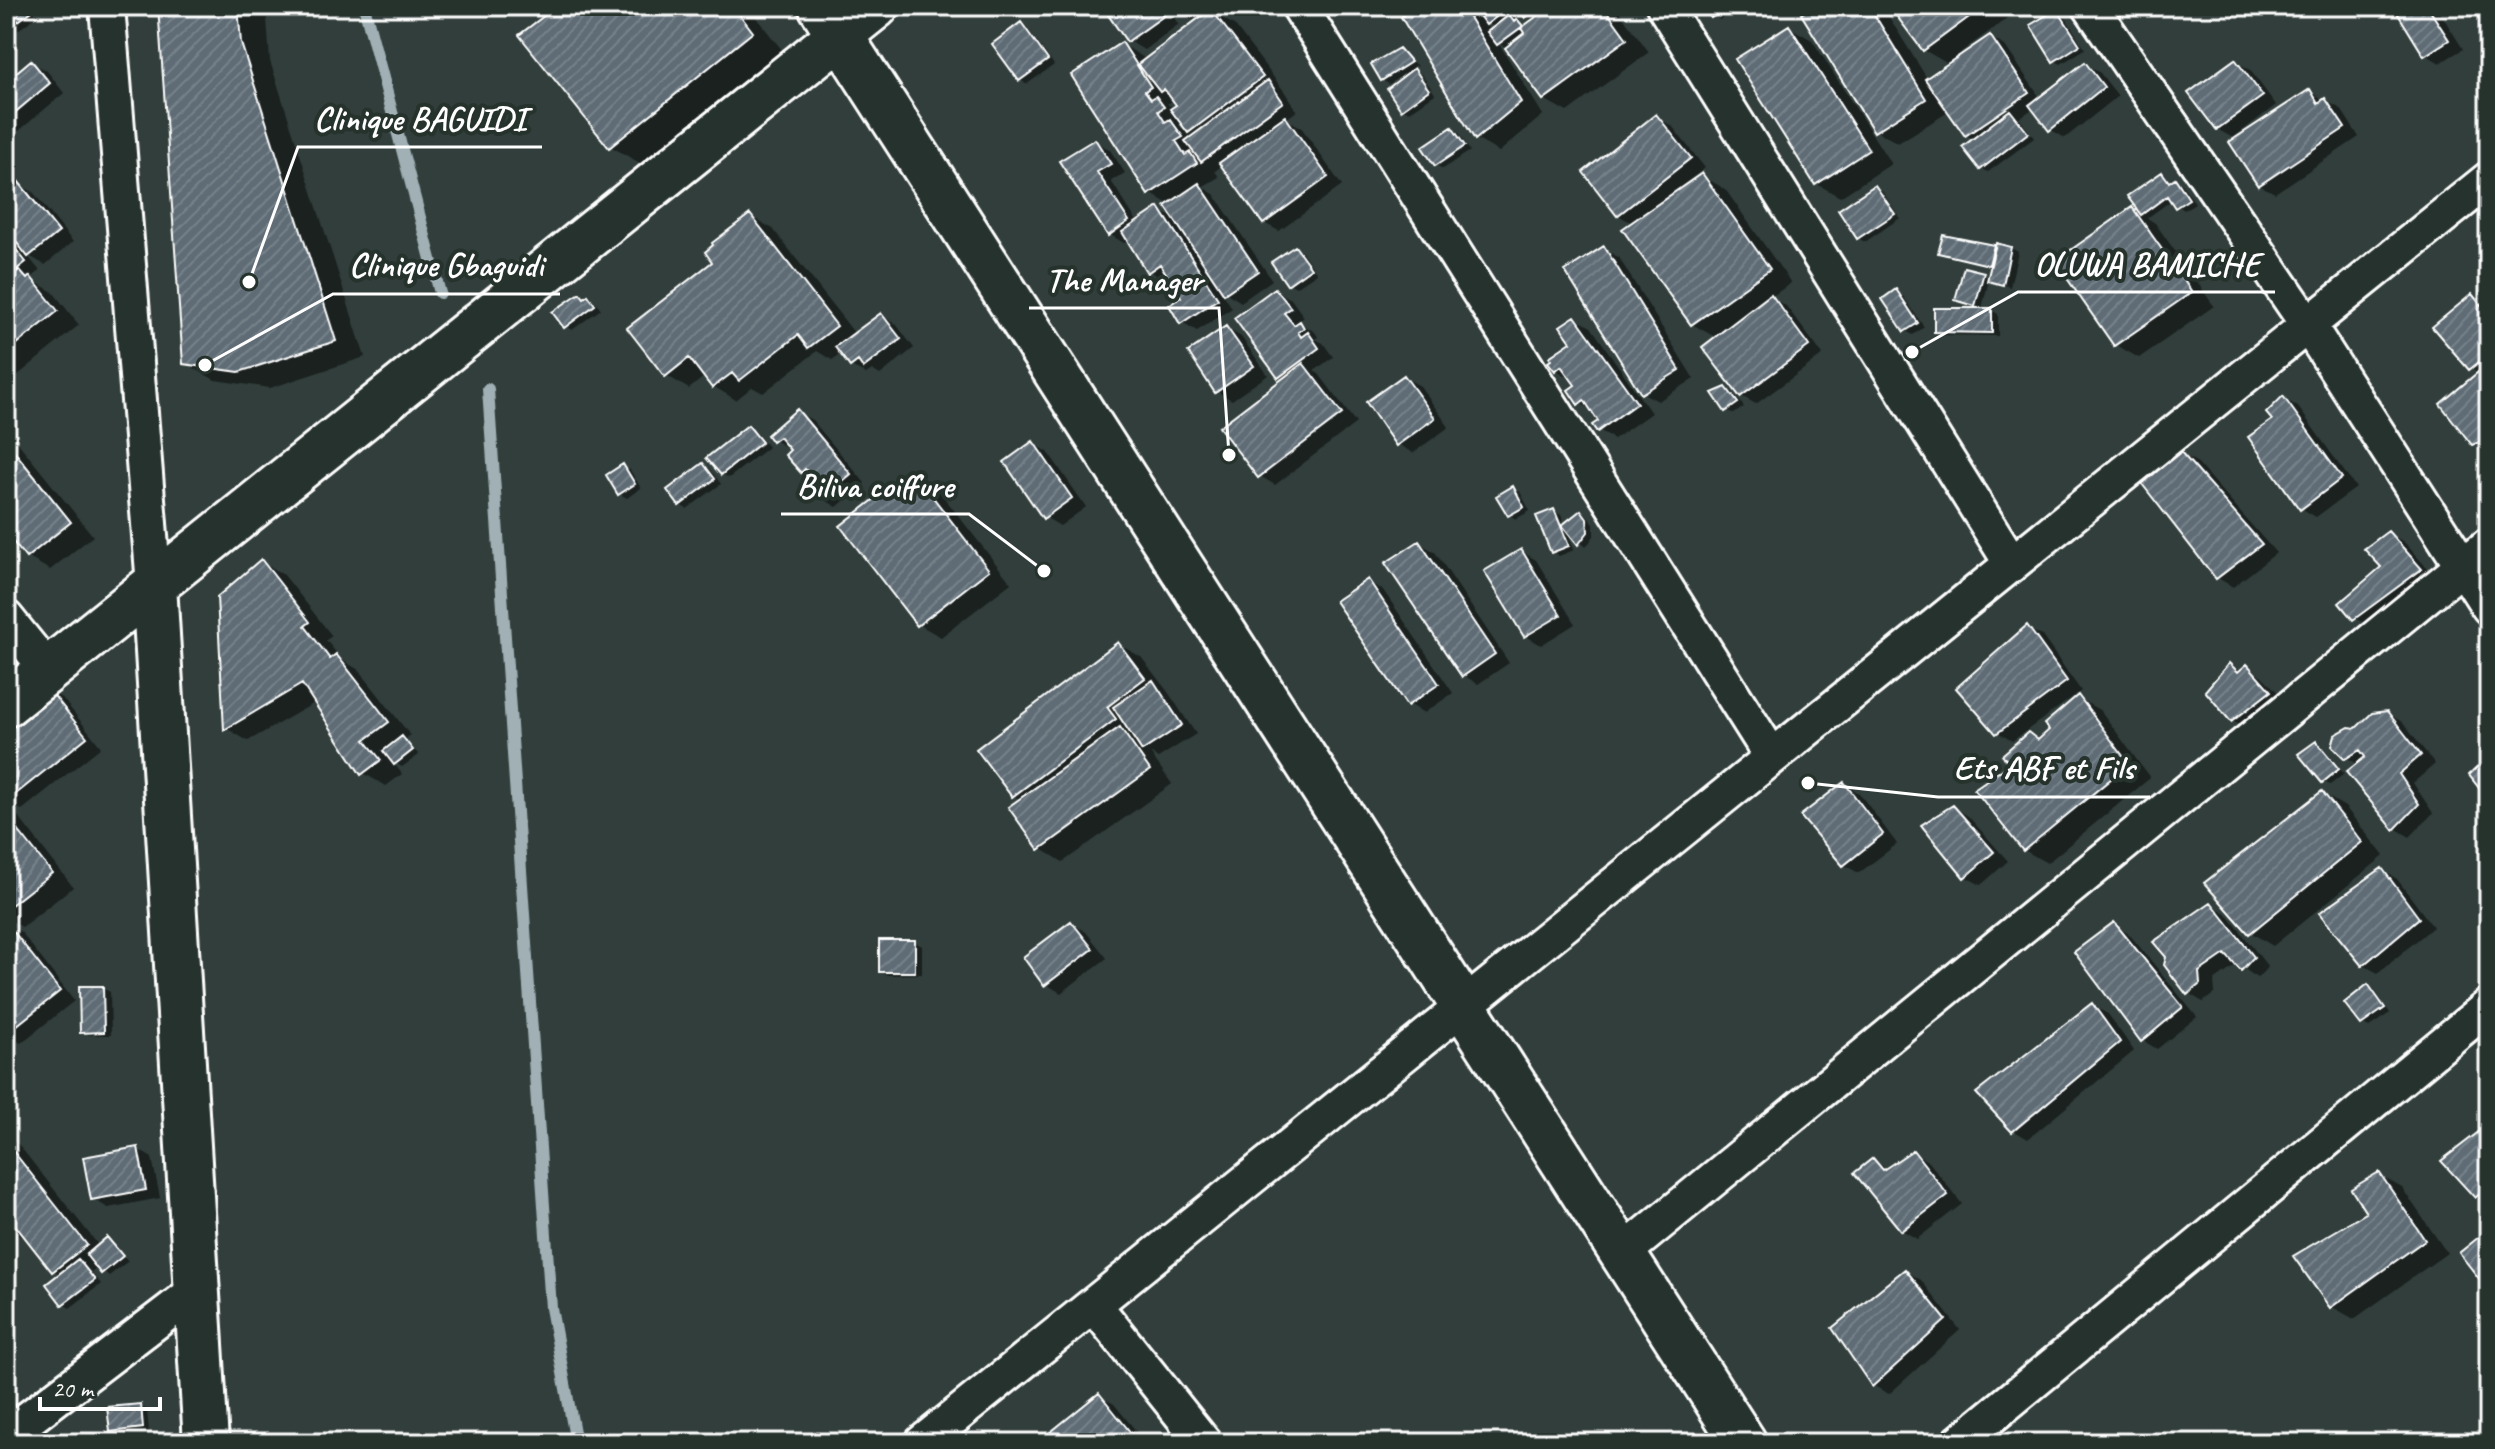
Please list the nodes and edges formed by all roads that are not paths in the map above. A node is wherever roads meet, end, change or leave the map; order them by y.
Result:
1 (107, 6) edge
2 (876, 6) edge
3 (1299, 6) edge
4 (1664, 6) edge
5 (2090, 6) edge
6 (830, 21) edge
7 (2489, 179) edge
8 (2308, 325) junction
9 (2476, 555) edge
10 (2012, 564) junction
11 (154, 585) junction
12 (2489, 607) edge
13 (6, 618) edge
14 (48, 670) junction
15 (6, 704) edge
16 (1772, 757) junction
17 (2489, 1006) edge
18 (1463, 1007) junction
19 (1623, 1253) junction
20 (197, 1290) junction
21 (1094, 1305) junction
22 (6, 1436) edge
23 (206, 1443) edge
24 (922, 1443) edge
25 (1204, 1443) edge
26 (1744, 1443) edge
27 (1959, 1443) edge

1 - 11 street
2 - 6 street
3 - 16 street
4 - 10 street
5 - 8 street
6 - 11 street
6 - 18 street
7 - 8 street
8 - 9 street
8 - 10 street
9 - 12 street
9 - 19 street
10 - 16 street
11 - 14 street
11 - 20 street
13 - 14 street
14 - 15 street
16 - 18 street
17 - 27 street
18 - 19 street
18 - 21 street
19 - 26 street
20 - 22 street
20 - 23 street
21 - 24 street
21 - 25 street

